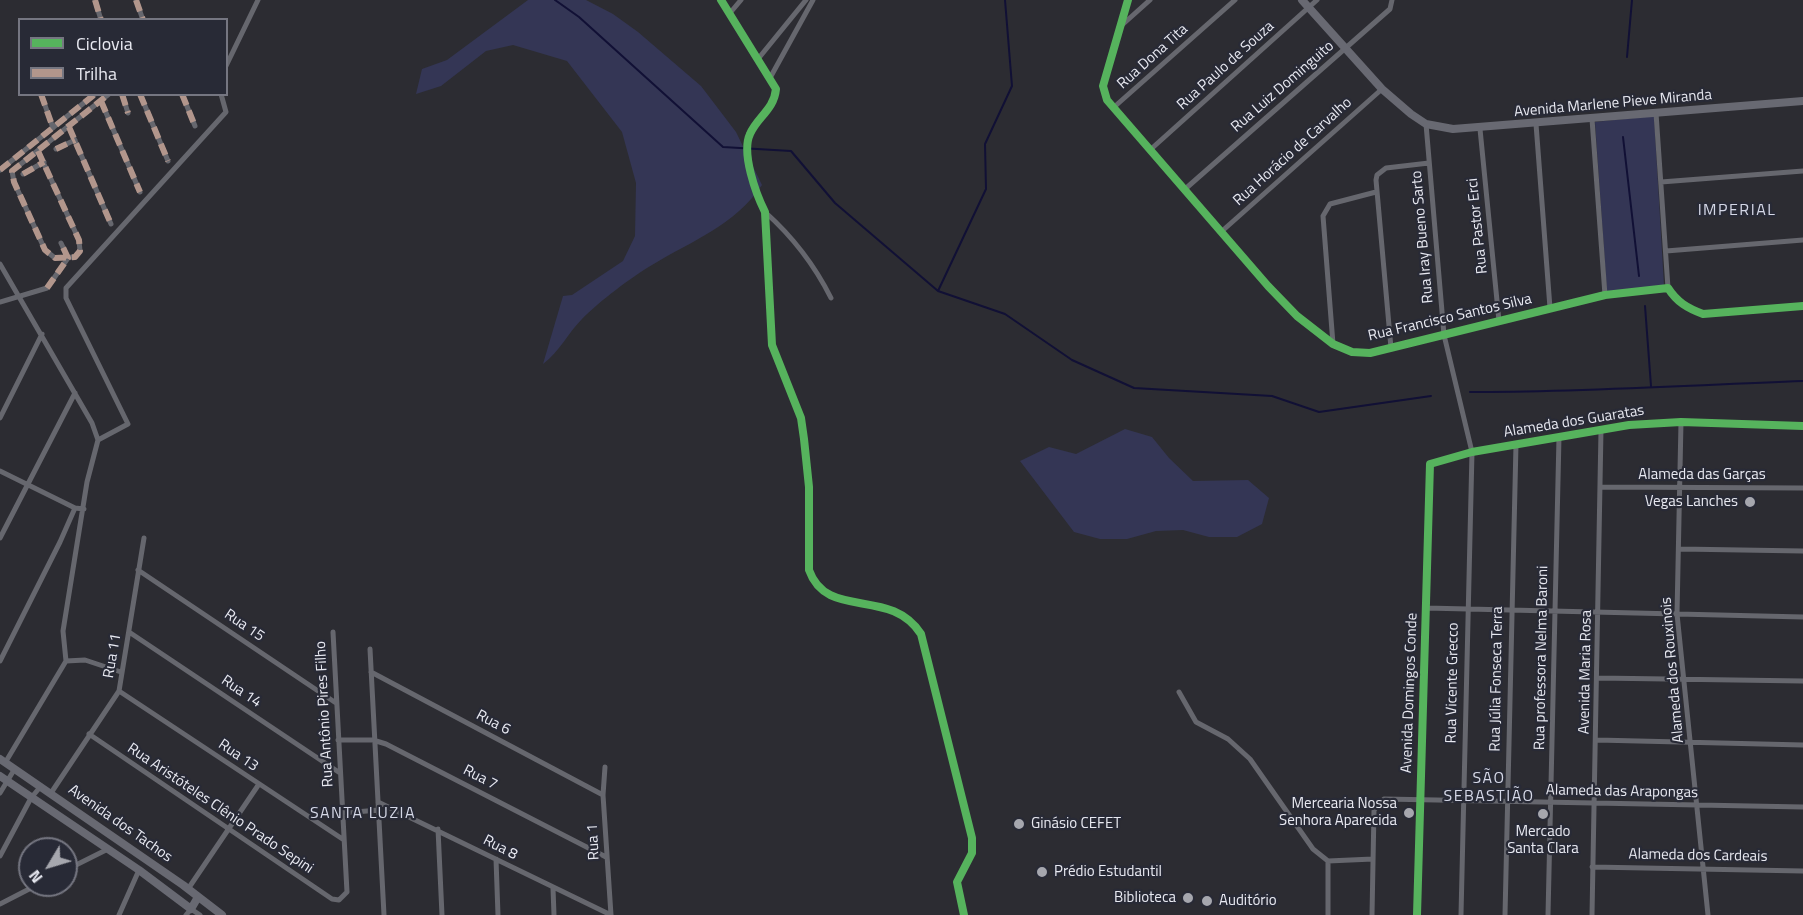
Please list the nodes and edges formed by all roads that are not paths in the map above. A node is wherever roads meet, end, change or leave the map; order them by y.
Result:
1 (95, 0) edge
2 (136, 0) edge
3 (258, 0) edge
4 (721, 0) edge
5 (741, 0) edge
6 (806, 0) edge
7 (813, 0) edge
8 (1128, 0) edge
9 (1150, 0) edge
10 (1235, 0) edge
11 (1302, 0) edge
12 (1317, 0) edge
13 (1392, 0) edge
14 (1309, 8) junction
15 (730, 13) junction
16 (100, 18) edge
17 (142, 18) edge
18 (1121, 26) junction
19 (1346, 48) junction
20 (758, 59) junction
21 (228, 62) edge
22 (770, 78) junction
23 (1382, 89) junction
24 (42, 96) edge
25 (83, 96) edge
26 (92, 96) edge
27 (107, 96) edge
28 (123, 96) edge
29 (141, 96) edge
30 (183, 96) edge
31 (222, 96) edge
32 (101, 101) junction
33 (1803, 101) edge
34 (85, 102) junction
35 (1113, 108) junction
36 (128, 113) dead end
37 (1656, 113) junction
38 (1592, 119) junction
39 (1426, 124) junction
40 (1536, 124) junction
41 (195, 126) dead end
42 (69, 127) junction
43 (53, 129) junction
44 (1480, 129) junction
45 (75, 140) junction
46 (56, 149) dead end
47 (1150, 150) junction
48 (38, 151) junction
49 (168, 161) dead end
50 (44, 162) junction
51 (1429, 164) junction
52 (0, 170) edge
53 (1803, 171) edge
54 (23, 174) dead end
55 (1661, 182) junction
56 (1184, 190) junction
57 (140, 192) dead end
58 (1376, 192) junction
59 (765, 212) junction
60 (111, 224) dead end
61 (1221, 232) junction
62 (1803, 240) edge
63 (61, 243) dead end
64 (1666, 251) junction
65 (68, 258) junction
66 (0, 264) edge
67 (1668, 288) junction
68 (1605, 295) junction
69 (18, 296) junction
70 (831, 298) dead end
71 (0, 302) edge
72 (1803, 306) edge
73 (1550, 308) junction
74 (1499, 321) junction
75 (42, 334) junction
76 (1444, 335) junction
77 (1333, 344) junction
78 (1391, 348) junction
79 (75, 393) junction
80 (0, 418) edge
81 (1681, 422) junction
82 (1803, 426) edge
83 (1601, 430) junction
84 (1559, 437) junction
85 (98, 440) junction
86 (1516, 444) junction
87 (1472, 452) junction
88 (0, 471) edge
89 (1428, 472) joint
90 (29, 485) junction
91 (1601, 487) junction
92 (1681, 487) junction
93 (1803, 488) edge
94 (75, 508) junction
95 (84, 509) junction
96 (0, 538) edge
97 (144, 538) dead end
98 (60, 542) junction
99 (76, 544) junction
100 (1680, 549) junction
101 (1803, 551) edge
102 (138, 570) junction
103 (1426, 608) junction
104 (1467, 610) junction
105 (1510, 610) junction
106 (1555, 612) junction
107 (1599, 612) junction
108 (1677, 614) junction
109 (1803, 617) edge
110 (129, 632) junction
111 (333, 632) dead end
112 (370, 649) dead end
113 (0, 661) edge
114 (66, 661) junction
115 (121, 672) junction
116 (371, 672) junction
117 (1598, 678) junction
118 (1684, 678) junction
119 (1803, 681) edge
120 (119, 691) junction
121 (1179, 692) dead end
122 (336, 703) junction
123 (89, 734) junction
124 (338, 740) junction
125 (373, 740) junction
126 (1597, 740) junction
127 (1690, 741) junction
128 (1803, 745) edge
129 (2, 761) edge
130 (605, 767) dead end
131 (14, 770) junction
132 (340, 773) junction
133 (3, 778) edge
134 (259, 784) junction
135 (41, 786) junction
136 (0, 793) edge
137 (51, 793) junction
138 (603, 795) junction
139 (31, 798) junction
140 (1419, 800) junction
141 (1464, 801) junction
142 (1507, 801) junction
143 (378, 802) junction
144 (1551, 803) junction
145 (1596, 805) junction
146 (1697, 805) junction
147 (1803, 807) edge
148 (379, 810) junction
149 (343, 813) junction
150 (438, 829) junction
151 (228, 830) junction
152 (344, 840) junction
153 (108, 849) junction
154 (0, 856) edge
155 (606, 857) junction
156 (495, 859) junction
157 (1373, 859) junction
158 (1328, 861) junction
159 (78, 864) edge
160 (1592, 867) junction
161 (1702, 868) junction
162 (139, 870) junction
163 (1803, 871) edge
164 (553, 888) junction
165 (188, 889) junction
166 (18, 895) edge
167 (198, 897) junction
168 (339, 900) joint
169 (0, 904) edge
170 (188, 912) edge
171 (119, 915) edge
172 (200, 915) edge
173 (222, 915) edge
174 (384, 915) edge
175 (442, 915) edge
176 (498, 915) edge
177 (554, 915) edge
178 (611, 915) edge
179 (964, 915) edge
180 (1328, 915) edge
181 (1372, 915) edge
182 (1417, 915) edge
183 (1461, 915) edge
184 (1505, 915) edge
185 (1548, 915) edge
186 (1592, 915) edge
187 (1708, 915) edge

1 - 16 street
2 - 17 street
3 - 21 street
4 - 15 street
5 - 15 street
6 - 20 street
7 - 22 street
8 - 18 street
9 - 18 street
10 - 35 street, Rua Dona Tita
11 - 14 street
12 - 14 street, Rua Paulo de Souza
13 - 19 street, Rua Luiz Dominguito
14 - 19 street
14 - 47 street, Rua Paulo de Souza
15 - 20 street
18 - 35 street, Rua Francisco Santos Silva
19 - 23 street
19 - 56 street, Rua Luiz Dominguito
20 - 22 street
22 - 59 street
23 - 39 street
23 - 61 street, Rua Horácio de Carvalho
24 - 43 street
25 - 34 street
26 - 34 street
27 - 32 street
28 - 36 street
29 - 49 street
30 - 41 street
31 - 85 street
32 - 42 street
32 - 57 street
33 - 37 street, Avenida Marlene Pieve Miranda
34 - 43 street
35 - 47 street, Rua Francisco Santos Silva
37 - 38 street, Avenida Marlene Pieve Miranda
37 - 55 street
38 - 40 street, Avenida Marlene Pieve Miranda
38 - 68 street
39 - 44 street, Avenida Marlene Pieve Miranda
39 - 51 street, Rua Iray Bueno Sarto
40 - 44 street, Avenida Marlene Pieve Miranda
40 - 73 street
42 - 45 street
42 - 48 street
43 - 52 street
44 - 74 street, Rua Pastor Erci
45 - 46 street
45 - 60 street
47 - 56 street, Rua Francisco Santos Silva
48 - 50 street
48 - 65 street
50 - 54 street
50 - 65 street
51 - 58 street
51 - 76 street, Rua Iray Bueno Sarto
53 - 55 street
55 - 64 street
56 - 61 street, Rua Francisco Santos Silva
58 - 77 street
58 - 78 street
59 - 70 street
59 - 179 street
61 - 77 street, Rua Francisco Santos Silva
62 - 64 street
63 - 65 street
64 - 67 street
65 - 69 street
66 - 69 street
67 - 68 street, Rua Francisco Santos Silva
67 - 72 street
68 - 73 street, Rua Francisco Santos Silva
69 - 71 street
69 - 75 street
73 - 74 street, Rua Francisco Santos Silva
74 - 76 street, Rua Francisco Santos Silva
75 - 79 street
75 - 80 street
76 - 78 street, Rua Francisco Santos Silva
76 - 87 street, Rua Iray Bueno Sarto
77 - 78 street, Rua Francisco Santos Silva
79 - 85 street
79 - 90 street
81 - 82 street, Alameda dos Guaratas
81 - 83 street, Alameda dos Guaratas
81 - 92 street, Alameda dos Rouxinois
83 - 84 street, Alameda dos Guaratas
83 - 91 street, Avenida Maria Rosa
84 - 86 street, Alameda dos Guaratas
84 - 106 street, Rua professora Nelma Baroni
85 - 95 street
86 - 87 street, Alameda dos Guaratas
86 - 105 street, Rua Júlia Fonseca Terra
87 - 89 street, Alameda dos Guaratas
87 - 104 street, Rua Vicente Grecco
88 - 90 street
89 - 103 street, Avenida Domingos Conde
90 - 94 street
90 - 96 street
91 - 92 street, Alameda das Garças
91 - 107 street, Avenida Maria Rosa
92 - 93 street, Alameda das Garças
92 - 100 street, Alameda dos Rouxinois
94 - 95 street
94 - 98 street
95 - 99 street
97 - 102 street, Rua 11
98 - 99 street
98 - 113 street
99 - 114 street
100 - 101 street
100 - 108 street, Alameda dos Rouxinois
102 - 110 street, Rua 11
102 - 122 street, Rua 15
103 - 104 street
103 - 140 street, Avenida Domingos Conde
104 - 105 street
104 - 141 street, Rua Vicente Grecco
105 - 106 street
105 - 142 street, Rua Júlia Fonseca Terra
106 - 107 street
106 - 144 street, Rua professora Nelma Baroni
107 - 108 street
107 - 117 street, Avenida Maria Rosa
108 - 109 street
108 - 118 street, Alameda dos Rouxinois
110 - 115 street, Rua 11
110 - 132 street, Rua 14
111 - 122 street, Rua Antônio Pires Filho
112 - 116 street
114 - 115 street
114 - 129 street
115 - 120 street, Rua 11
116 - 125 street
116 - 138 street, Rua 6
117 - 118 street
117 - 126 street, Avenida Maria Rosa
118 - 119 street
118 - 127 street, Alameda dos Rouxinois
120 - 123 street, Rua 11
120 - 134 street, Rua 13
121 - 158 street
122 - 124 street, Rua Antônio Pires Filho
123 - 137 street, Rua 11
123 - 151 street, Rua Aristóteles Clênio Prado Sepini
124 - 125 street, Rua 7
124 - 132 street, Rua Antônio Pires Filho
125 - 143 street
125 - 155 street, Rua 7
126 - 127 street
126 - 145 street, Avenida Maria Rosa
127 - 128 street
127 - 146 street, Alameda dos Rouxinois
129 - 131 street, Avenida dos Tachos
130 - 138 street, Rua 1
131 - 133 street
131 - 135 street, Avenida dos Tachos
132 - 149 street, Rua Antônio Pires Filho
133 - 136 street
133 - 139 street, Avenida dos Tachos
134 - 151 street
134 - 152 street, Rua 13
135 - 137 street, Avenida dos Tachos
135 - 139 street
137 - 165 street, Avenida dos Tachos
138 - 155 street, Rua 1
139 - 153 street, Avenida dos Tachos
139 - 154 street
140 - 141 street, Alameda das Arapongas
140 - 157 street, Alameda das Arapongas
140 - 182 street, Avenida Domingos Conde
141 - 142 street, Alameda das Arapongas
141 - 183 street, Rua Vicente Grecco
142 - 144 street, Alameda das Arapongas
142 - 184 street, Rua Júlia Fonseca Terra
143 - 148 street
143 - 150 street, Rua 8
144 - 145 street, Alameda das Arapongas
144 - 185 street, Rua professora Nelma Baroni
145 - 146 street, Alameda das Arapongas
145 - 160 street, Avenida Maria Rosa
146 - 147 street, Alameda das Arapongas
146 - 161 street, Alameda dos Rouxinois
148 - 149 street
148 - 174 street
149 - 152 street, Rua Antônio Pires Filho
150 - 156 street, Rua 8
150 - 175 street
151 - 165 street
151 - 168 street, Rua Aristóteles Clênio Prado Sepini
152 - 168 street, Rua Antônio Pires Filho
153 - 159 street
153 - 162 street, Avenida dos Tachos
155 - 178 street, Rua 1
156 - 164 street, Rua 8
156 - 176 street
157 - 158 street
157 - 181 street
158 - 180 street
160 - 161 street, Alameda dos Cardeais
160 - 186 street, Avenida Maria Rosa
161 - 163 street, Alameda dos Cardeais
161 - 187 street, Alameda dos Rouxinois
162 - 170 street, Avenida dos Tachos
162 - 171 street
164 - 177 street
164 - 178 street, Rua 8
165 - 167 street, Avenida dos Tachos
166 - 169 street
167 - 170 street
167 - 173 street, Avenida dos Tachos
170 - 172 street, Avenida dos Tachos

